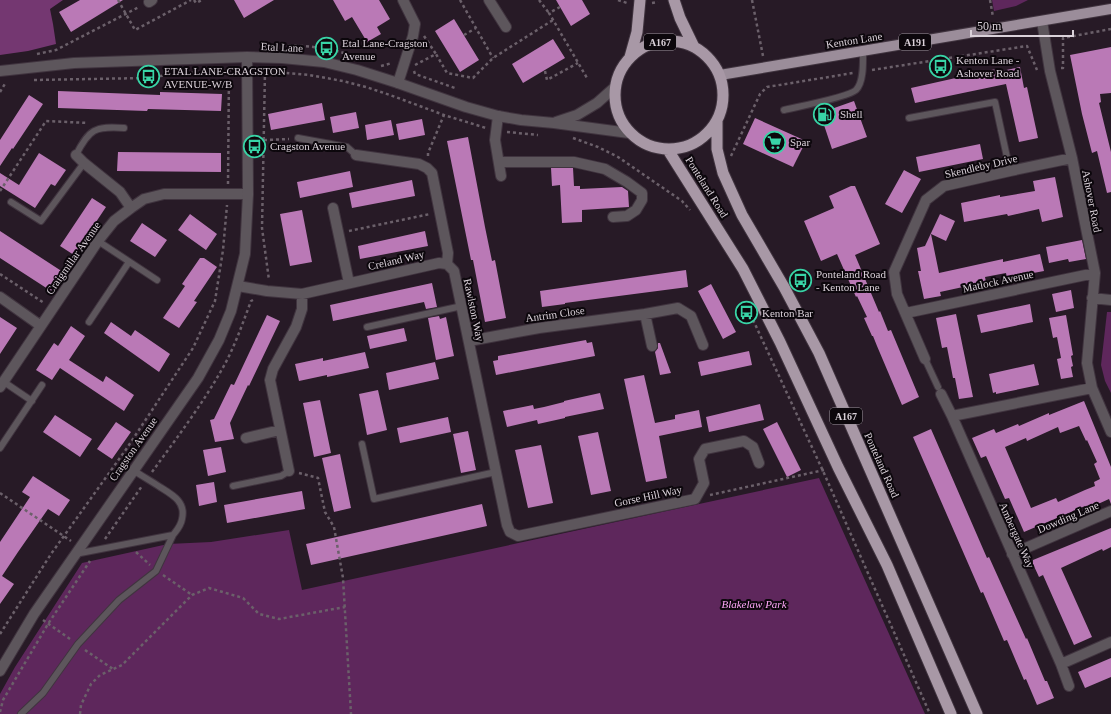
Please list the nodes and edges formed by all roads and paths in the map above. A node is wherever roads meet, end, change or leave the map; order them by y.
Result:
1 (118, 0) edge
2 (193, 0) edge
3 (202, 0) edge
4 (403, 0) edge
5 (460, 0) edge
6 (489, 0) edge
7 (540, 0) edge
8 (618, 0) edge
9 (674, 0) edge
10 (752, 0) edge
11 (990, 0) edge
12 (151, 1) edge
13 (644, 2) edge
14 (658, 2) dead end
15 (627, 3) dead end
16 (560, 6) dead end
17 (1111, 9) edge
18 (549, 13) junction
19 (125, 14) junction
20 (553, 20) junction
21 (1042, 21) junction
22 (506, 27) dead end
23 (476, 28) junction
24 (996, 29) junction
25 (413, 32) junction
26 (464, 35) dead end
27 (282, 45) dead end
28 (694, 47) junction
29 (56, 50) dead end
30 (863, 51) junction
31 (436, 54) junction
32 (351, 56) dead end
33 (763, 56) dead end
34 (248, 57) junction
35 (630, 57) junction
36 (493, 58) junction
37 (394, 60) dead end
38 (578, 63) junction
39 (376, 64) dead end
40 (229, 70) dead end
41 (0, 71) edge
42 (545, 72) dead end
43 (720, 75) junction
44 (588, 78) dead end
45 (7, 82) dead end
46 (398, 83) junction
47 (615, 87) junction
48 (455, 88) dead end
49 (0, 92) edge
50 (447, 109) dead end
51 (784, 110) dead end
52 (498, 116) junction
53 (909, 118) dead end
54 (717, 120) junction
55 (554, 122) junction
56 (100, 128) junction
57 (124, 128) dead end
58 (629, 132) junction
59 (298, 138) joint
60 (264, 140) dead end
61 (668, 150) junction
62 (76, 155) joint
63 (356, 155) joint
64 (1072, 158) junction
65 (84, 162) junction
66 (499, 162) junction
67 (427, 168) junction
68 (1010, 171) junction
69 (501, 176) dead end
70 (0, 191) edge
71 (228, 194) junction
72 (248, 194) junction
73 (11, 202) dead end
74 (131, 208) junction
75 (333, 208) dead end
76 (440, 212) junction
77 (613, 218) dead end
78 (338, 233) junction
79 (98, 241) junction
80 (129, 262) junction
81 (447, 264) junction
82 (1095, 273) junction
83 (0, 274) edge
84 (157, 280) dead end
85 (349, 283) junction
86 (238, 286) junction
87 (302, 294) junction
88 (0, 297) edge
89 (1092, 298) junction
90 (1111, 300) edge
91 (746, 304) dead end
92 (462, 306) junction
93 (52, 309) junction
94 (906, 313) junction
95 (645, 314) junction
96 (89, 322) dead end
97 (41, 326) junction
98 (367, 327) dead end
99 (469, 341) junction
100 (703, 345) dead end
101 (652, 346) dead end
102 (926, 359) joint
103 (2, 385) edge
104 (42, 386) dead end
105 (1092, 388) junction
106 (939, 391) joint
107 (32, 401) junction
108 (952, 416) junction
109 (280, 430) junction
110 (1111, 432) edge
111 (246, 438) dead end
112 (362, 444) dead end
113 (0, 448) edge
114 (759, 463) dead end
115 (838, 467) junction
116 (133, 470) junction
117 (289, 471) junction
118 (823, 471) junction
119 (496, 472) junction
120 (233, 486) dead end
121 (0, 493) edge
122 (695, 498) junction
123 (1111, 511) edge
124 (510, 532) joint
125 (173, 535) junction
126 (64, 536) junction
127 (78, 550) junction
128 (97, 550) junction
129 (1012, 554) junction
130 (345, 607) junction
131 (0, 634) edge
132 (1111, 642) edge
133 (1061, 664) junction
134 (0, 672) edge
135 (1069, 686) dead end
136 (0, 712) edge
137 (21, 714) edge
138 (80, 714) edge
139 (351, 714) edge
140 (930, 714) edge
141 (951, 714) edge
142 (977, 714) edge

1 - 19 path
2 - 3 path
2 - 19 path
4 - 25 street
5 - 23 path
6 - 22 street
7 - 18 path
8 - 15 path
9 - 28 highway, A167
10 - 33 path
11 - 24 path
12 - 19 path
13 - 14 path
13 - 35 highway, A167
16 - 18 path
17 - 21 main road, Kenton Lane / A191
18 - 20 path
19 - 29 path
20 - 36 path
20 - 38 path
21 - 24 main road, Kenton Lane / A191
21 - 64 street, Ashover Road
23 - 26 path
23 - 36 path
24 - 30 main road, Kenton Lane / A191
25 - 31 path
25 - 46 street
27 - 32 path
28 - 35 highway, A167
28 - 43 highway, A167
30 - 43 main road, Kenton Lane / A191
30 - 51 lane
31 - 36 path
31 - 48 path
34 - 41 street, Etal Lane
34 - 46 street, Etal Lane
34 - 72 street, Cragston Avenue
35 - 47 highway, A167
37 - 39 path
38 - 42 path
38 - 44 path
40 - 71 path
43 - 54 highway, A167
45 - 49 path
46 - 52 street, Etal Lane
47 - 55 street, Etal Lane
47 - 58 highway, A167
50 - 67 path
52 - 55 street, Etal Lane
52 - 66 street
53 - 68 lane
54 - 61 highway, A167
54 - 142 highway, Ponteland Road / A167
55 - 58 street, Etal Lane
56 - 57 lane
56 - 62 lane
56 - 70 path
58 - 61 highway, A167
59 - 60 path
59 - 63 lane
61 - 115 highway, Ponteland Road / A167
62 - 65 street
63 - 67 street
64 - 68 street, Skendleby Drive
64 - 82 street, Ashover Road
65 - 73 lane
65 - 74 street
66 - 69 street
66 - 77 street
67 - 76 street, Rawlston Way
68 - 94 street, Skendleby Drive
71 - 72 street, Craigmillar Avenue
71 - 74 street, Craigmillar Avenue
71 - 126 path
72 - 86 street, Cragston Avenue
74 - 79 street, Craigmillar Avenue
75 - 78 street
76 - 78 path
76 - 81 street, Rawlston Way
78 - 85 street
79 - 80 lane
79 - 93 street, Craigmillar Avenue
80 - 84 lane
80 - 96 lane
81 - 85 street, Creland Way
81 - 92 street, Rawlston Way
82 - 89 street, Ashover Road
82 - 94 street, Matlock Avenue
83 - 93 path
85 - 87 street, Creland Way
86 - 87 street, Creland Way
86 - 116 street, Cragston Avenue
87 - 109 street
88 - 97 street
89 - 90 street
89 - 105 street, Ashover Road
91 - 118 path
92 - 98 lane
92 - 99 street, Rawlston Way
93 - 97 street, Craigmillar Avenue
94 - 102 street, Ambergate Way
95 - 99 street, Antrim Close
95 - 100 street, Antrim Close
95 - 101 street
97 - 103 street, Craigmillar Avenue
99 - 119 street, Rawlston Way
102 - 106 lane, Ambergate Way
103 - 107 lane
104 - 107 lane
105 - 108 street
105 - 110 street, Ashover Road
106 - 108 street, Ambergate Way
107 - 113 lane
108 - 129 street, Ambergate Way
109 - 111 street
109 - 117 street
112 - 119 lane
114 - 122 street, Gorse Hill Way
115 - 118 path
115 - 141 highway, Ponteland Road / A167
116 - 125 lane
116 - 127 street, Cragston Avenue
117 - 120 lane
117 - 130 path
118 - 122 path
118 - 140 path
119 - 124 street, Rawlston Way
121 - 126 path
122 - 124 street, Gorse Hill Way
123 - 129 street, Dowding Lane
125 - 128 lane
125 - 137 lane
126 - 127 path
126 - 131 path
127 - 128 lane
127 - 134 street, Cragston Avenue
128 - 136 path
129 - 133 street, Ambergate Way
130 - 138 path
130 - 139 path
132 - 133 street
133 - 135 street, Ambergate Way

